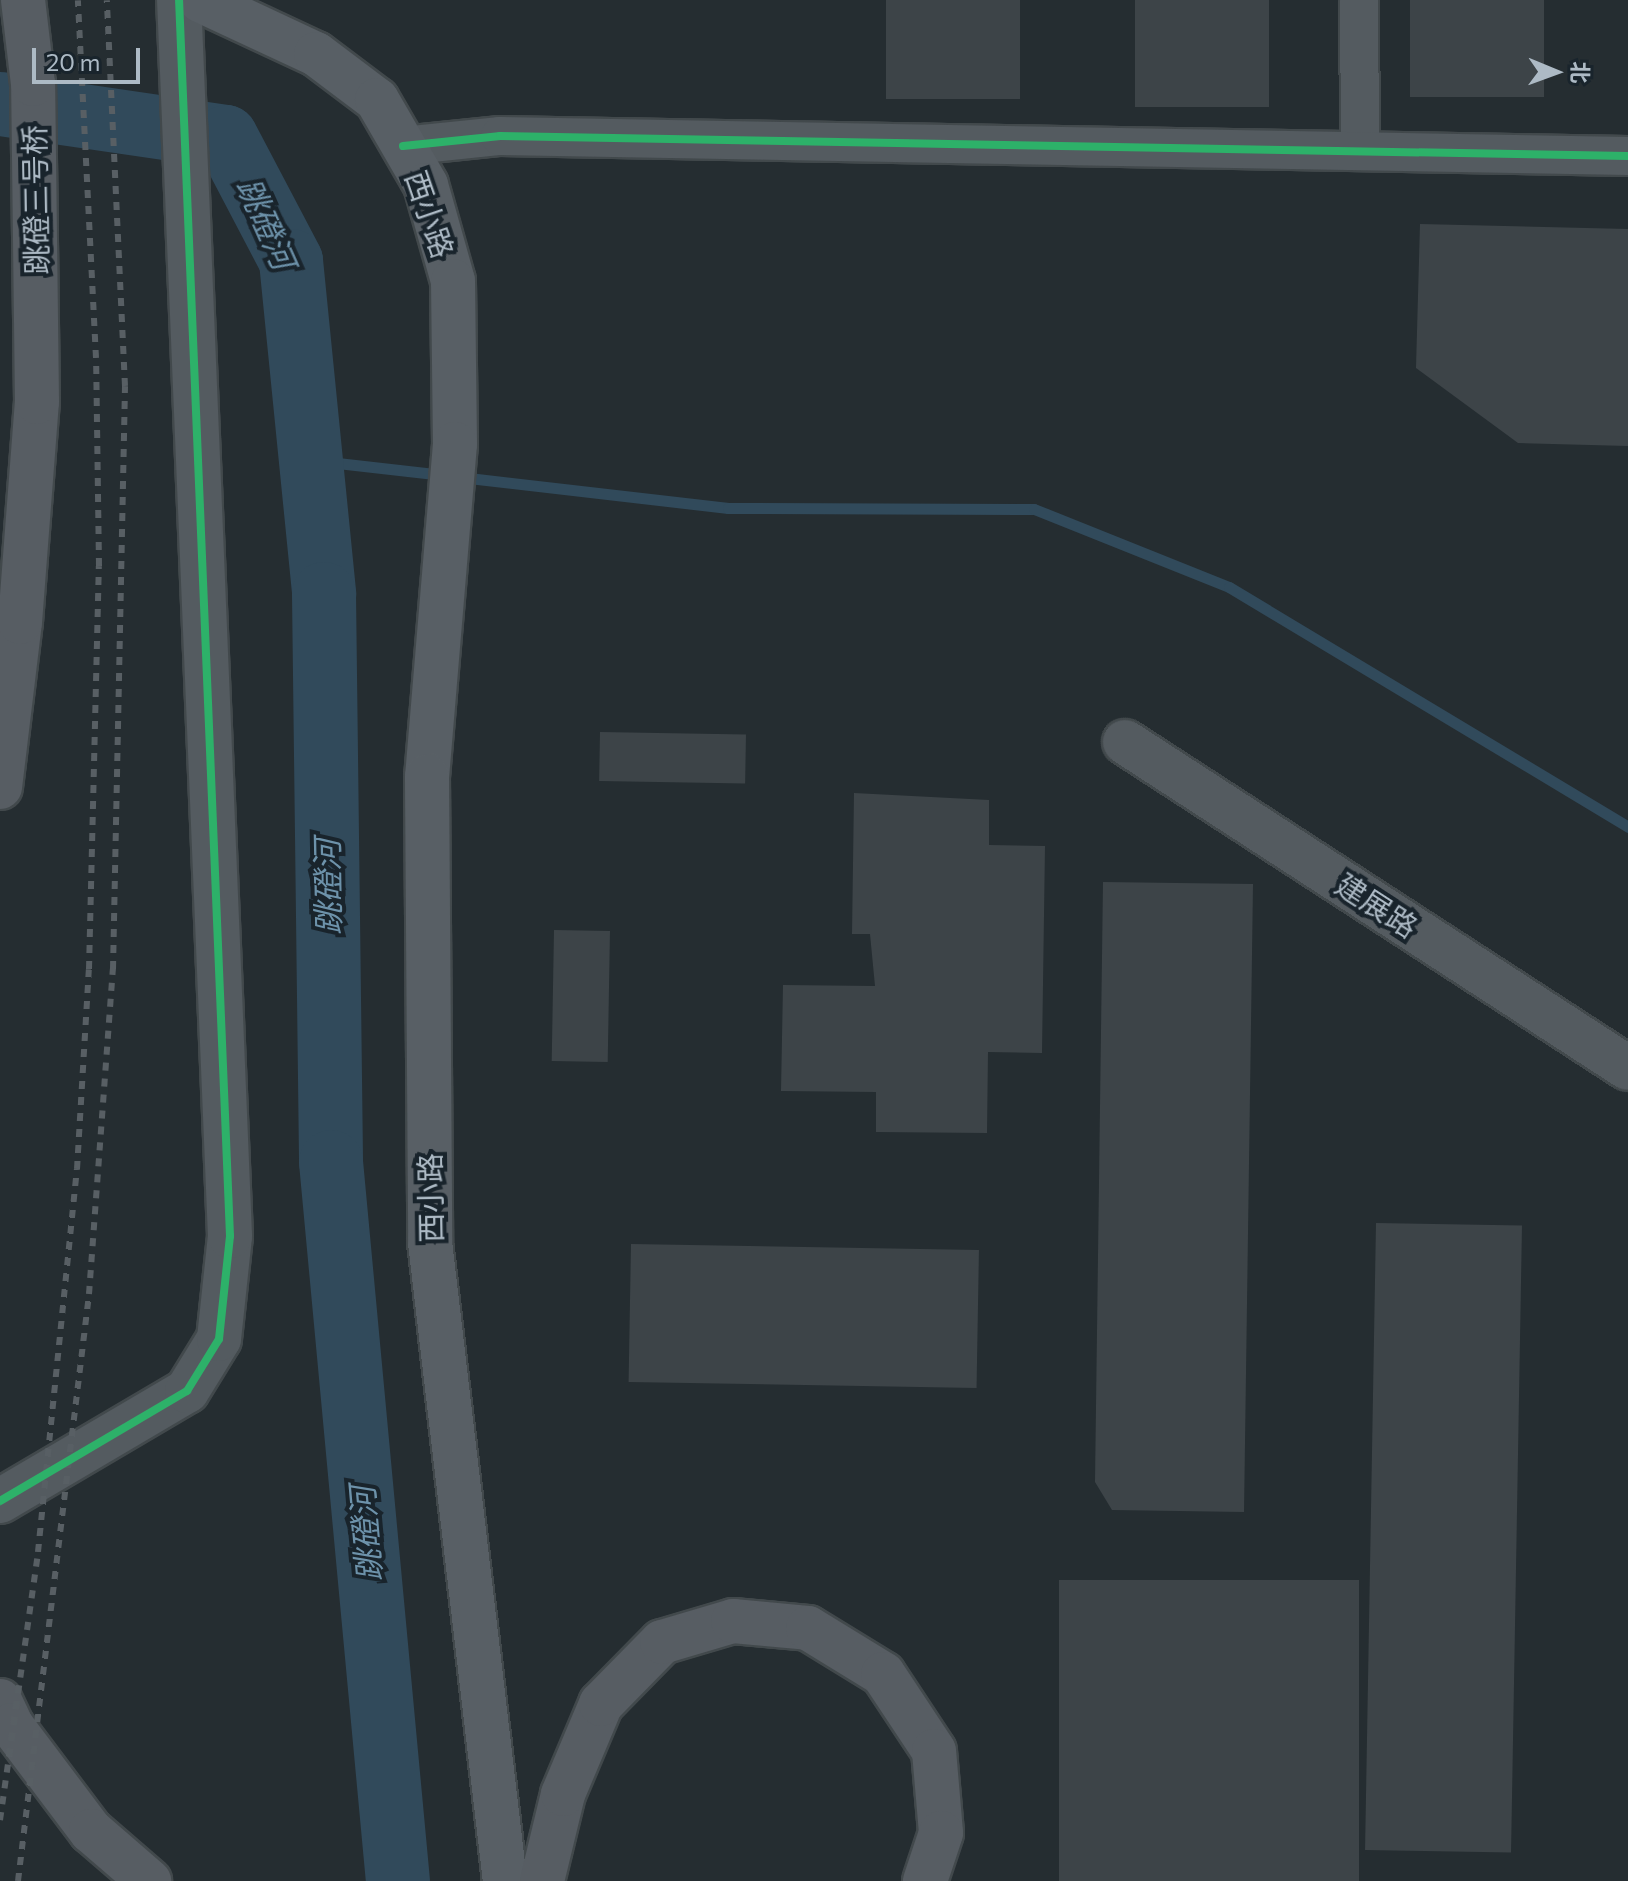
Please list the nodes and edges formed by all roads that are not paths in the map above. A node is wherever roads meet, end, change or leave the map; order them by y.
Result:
1 (23, 0) edge
2 (1359, 0) edge
3 (187, 9) edge
4 (403, 146) junction
5 (1360, 151) junction
6 (1628, 156) edge
7 (1125, 742) dead end
8 (0, 787) edge
9 (1628, 1068) edge
10 (0, 1501) edge
11 (0, 1701) edge
12 (149, 1881) edge
13 (505, 1881) edge
14 (542, 1881) edge
15 (925, 1881) edge

1 - 8 main road, 跳磴三号桥
2 - 5 street
3 - 4 main road, 西小路
3 - 10 street
4 - 5 street
4 - 13 main road, 西小路
5 - 6 street
7 - 9 street, 建展路
11 - 12 main road
14 - 15 main road

